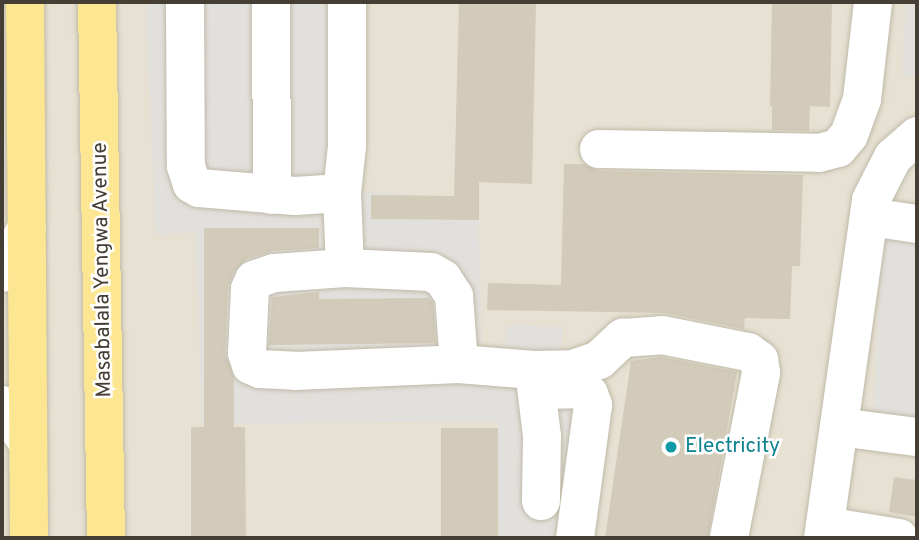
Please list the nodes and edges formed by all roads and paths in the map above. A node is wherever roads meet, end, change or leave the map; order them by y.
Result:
1 (25, 2) edge
2 (97, 2) edge
3 (185, 2) edge
4 (271, 2) edge
5 (347, 2) edge
6 (873, 2) edge
7 (917, 136) edge
8 (599, 149) dead end
9 (342, 193) junction
10 (272, 195) junction
11 (869, 217) junction
12 (917, 224) edge
13 (27, 227) junction
14 (345, 268) junction
15 (2, 273) edge
16 (459, 364) junction
17 (536, 380) junction
18 (2, 405) edge
19 (839, 427) junction
20 (917, 437) edge
21 (28, 443) junction
22 (541, 501) dead end
23 (824, 532) edge
24 (29, 538) edge
25 (106, 538) edge
26 (575, 538) edge
27 (729, 538) edge
28 (899, 538) edge

1 - 13 main road
2 - 25 main road, Masabalala Yengwa Avenue
3 - 10 street
4 - 10 street
5 - 9 street
6 - 8 street
7 - 11 street
9 - 10 street
9 - 14 street
11 - 12 street
11 - 19 street
13 - 15 street
13 - 21 main road
14 - 16 street
14 - 16 street
16 - 17 street
17 - 22 street
17 - 26 street
17 - 27 street
18 - 21 street
19 - 20 street
19 - 23 street
21 - 24 main road
23 - 28 street

